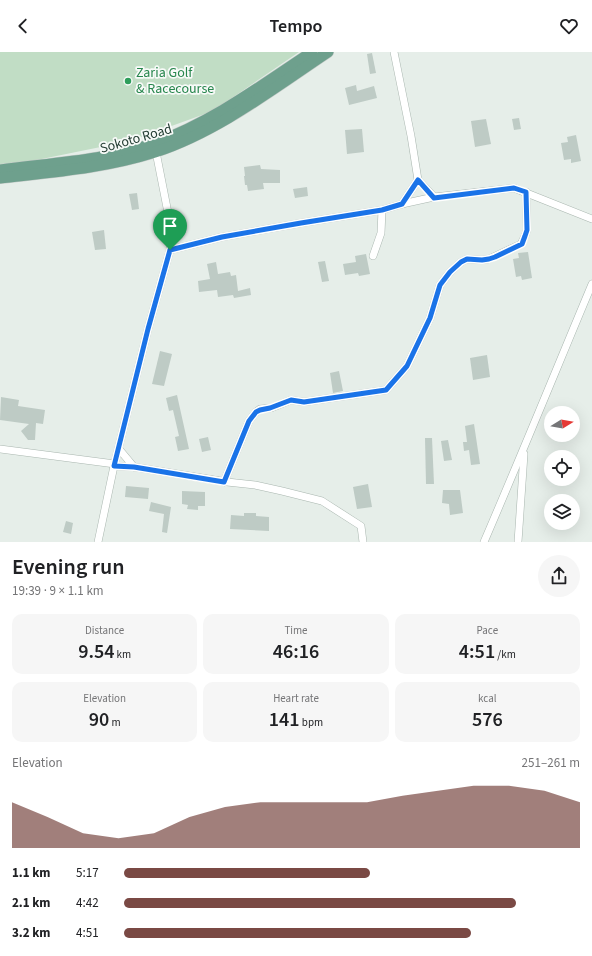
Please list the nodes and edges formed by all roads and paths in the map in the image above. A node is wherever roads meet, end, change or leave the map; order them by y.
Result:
1 (312, 52) edge
2 (328, 52) edge
3 (394, 52) edge
4 (156, 152) junction
5 (0, 170) edge
6 (0, 178) edge
7 (418, 180) junction
8 (526, 192) junction
9 (434, 198) junction
10 (402, 204) junction
11 (382, 210) junction
12 (592, 219) edge
13 (170, 250) junction
14 (373, 256) dead end
15 (592, 284) edge
16 (525, 448) junction
17 (0, 449) edge
18 (118, 449) junction
19 (115, 465) junction
20 (134, 467) junction
21 (224, 482) junction
22 (98, 542) edge
23 (363, 542) edge
24 (484, 542) edge
25 (518, 542) edge

1 - 5 main road, Sokoto Road
2 - 4 main road, Sokoto Road
3 - 7 street
4 - 6 main road, Sokoto Road
4 - 13 street
7 - 9 street
7 - 10 street
8 - 9 street
8 - 12 street
8 - 21 street
9 - 10 street
10 - 11 street
11 - 13 street
11 - 14 street
13 - 18 street
15 - 16 street
16 - 24 street
16 - 25 street
17 - 19 street
18 - 19 street
18 - 20 street
19 - 20 street
19 - 22 street
20 - 21 street
21 - 23 street

